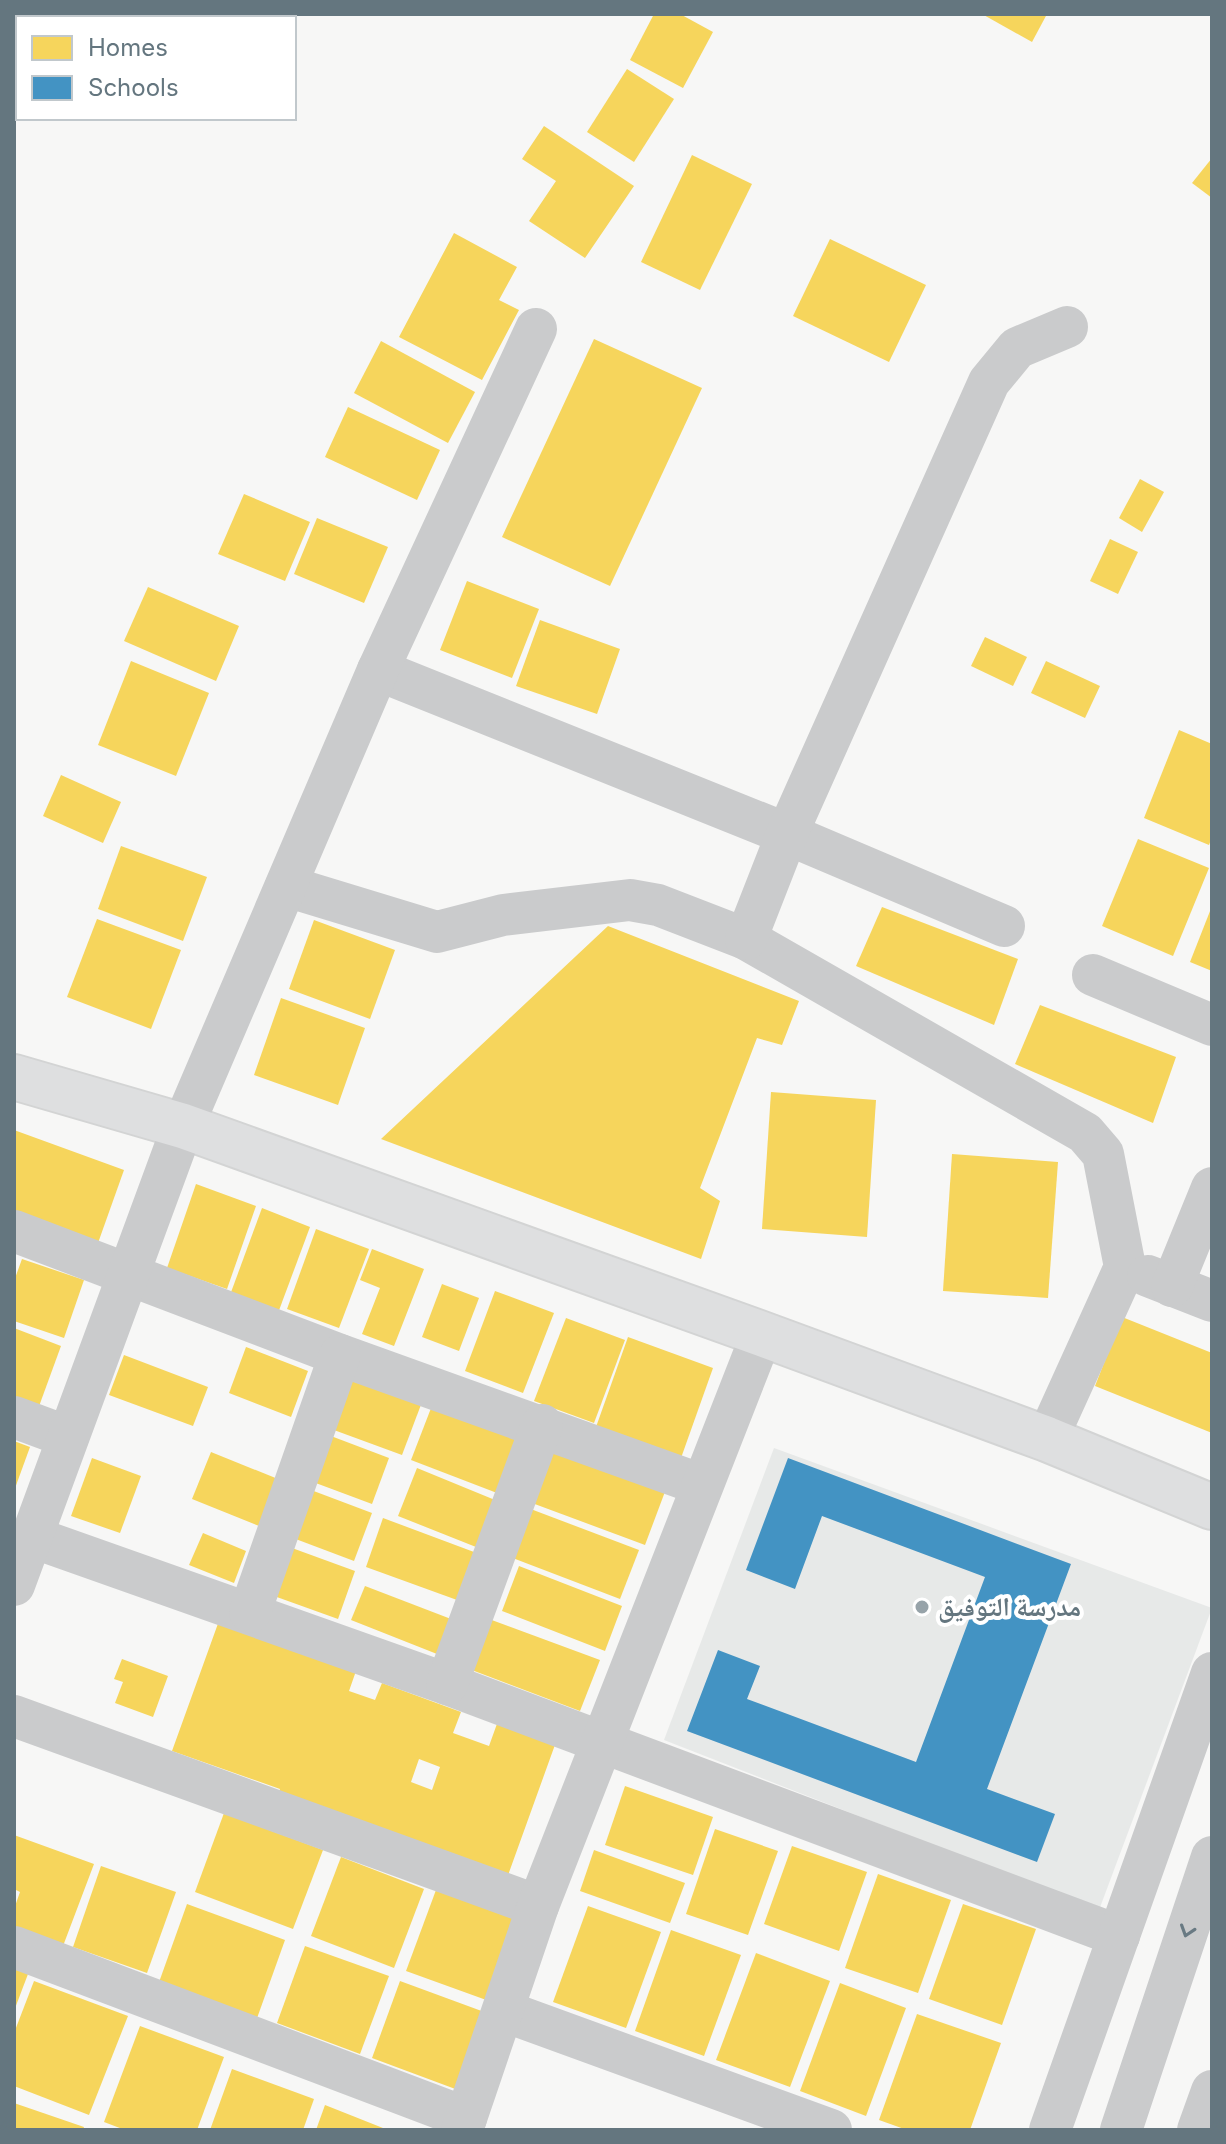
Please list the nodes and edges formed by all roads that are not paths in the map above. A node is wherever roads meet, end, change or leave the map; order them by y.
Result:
1 (1067, 327) dead end
2 (536, 329) dead end
3 (378, 670) junction
4 (787, 834) junction
5 (286, 886) junction
6 (1004, 926) dead end
7 (746, 939) junction
8 (1093, 975) dead end
9 (1212, 1025) edge
10 (14, 1077) edge
11 (183, 1126) junction
12 (1212, 1188) edge
13 (14, 1231) edge
14 (1125, 1267) junction
15 (128, 1275) junction
16 (1172, 1286) junction
17 (1212, 1301) edge
18 (762, 1334) junction
19 (340, 1355) junction
20 (14, 1417) edge
21 (542, 1425) junction
22 (68, 1437) junction
23 (1047, 1439) junction
24 (702, 1485) junction
25 (1212, 1507) edge
26 (32, 1537) junction
27 (14, 1585) edge
28 (250, 1612) junction
29 (1212, 1673) edge
30 (447, 1684) junction
31 (14, 1716) edge
32 (601, 1743) junction
33 (1212, 1857) edge
34 (538, 1906) junction
35 (1119, 1936) junction
36 (14, 1947) edge
37 (504, 2011) junction
38 (1212, 2091) edge
39 (464, 2124) edge
40 (831, 2130) edge
41 (1050, 2130) edge
42 (1121, 2130) edge
43 (1198, 2130) edge

1 - 4 street
2 - 3 street
3 - 4 street
3 - 5 street
4 - 6 street
4 - 7 street
5 - 7 street
5 - 11 street
7 - 14 street
8 - 9 street
10 - 11 main road
11 - 15 street
11 - 18 main road
12 - 16 street
13 - 15 street
14 - 16 street
14 - 23 street
15 - 19 street
15 - 22 street
16 - 17 street
18 - 23 main road
18 - 24 street
19 - 21 street
19 - 28 street
20 - 22 street
21 - 24 street
21 - 30 street
22 - 26 street
23 - 25 main road
24 - 32 street
26 - 27 street
26 - 28 street
28 - 30 street
29 - 35 street
30 - 32 street
31 - 34 street
32 - 34 street
32 - 35 street
33 -> 42 street
34 - 37 street
35 - 41 street
36 - 39 street
37 - 39 street
37 - 40 street
38 - 43 street

